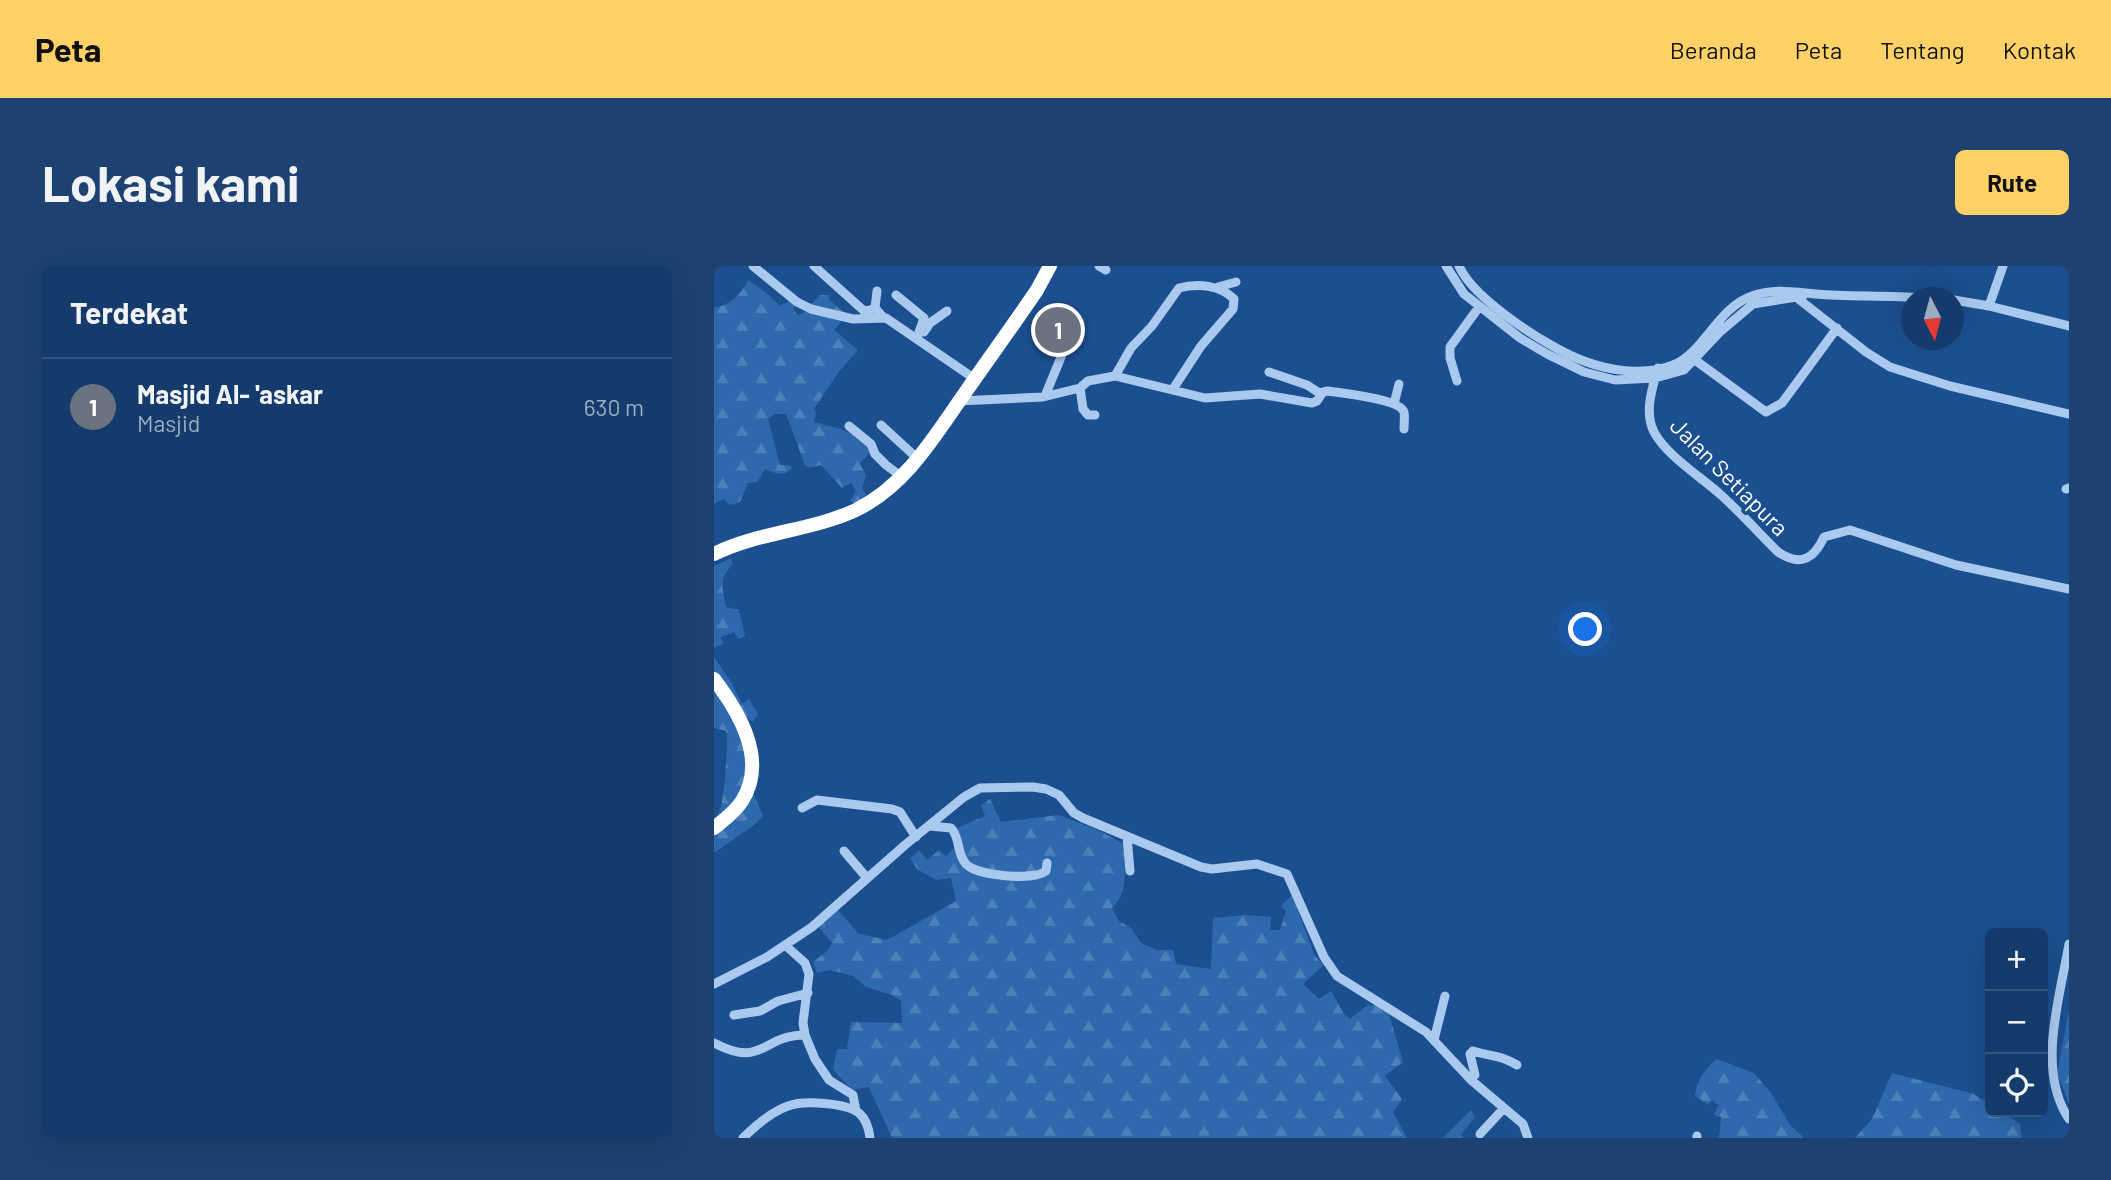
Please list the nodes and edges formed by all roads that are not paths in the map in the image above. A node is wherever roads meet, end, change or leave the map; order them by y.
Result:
1 (753, 266) edge
2 (814, 266) edge
3 (1050, 266) edge
4 (1446, 266) edge
5 (1459, 266) edge
6 (2003, 266) edge
7 (1236, 282) dead end
8 (1216, 288) junction
9 (877, 291) dead end
10 (1795, 294) junction
11 (896, 295) dead end
12 (1901, 297) edge
13 (1964, 302) edge
14 (1989, 306) junction
15 (1479, 307) junction
16 (875, 308) junction
17 (947, 311) dead end
18 (883, 317) junction
19 (2069, 326) edge
20 (1837, 328) junction
21 (918, 339) junction
22 (1066, 345) dead end
23 (1695, 360) junction
24 (1269, 372) dead end
25 (1656, 373) junction
26 (1115, 376) junction
27 (975, 379) junction
28 (1457, 381) dead end
29 (1399, 384) dead end
30 (1080, 388) junction
31 (1173, 389) junction
32 (1321, 394) junction
33 (1045, 396) junction
34 (960, 401) junction
35 (1394, 404) junction
36 (2069, 414) edge
37 (1095, 415) dead end
38 (881, 425) dead end
39 (849, 426) dead end
40 (1404, 429) dead end
41 (918, 458) junction
42 (902, 477) junction
43 (714, 554) edge
44 (2069, 589) edge
45 (714, 679) edge
46 (803, 808) dead end
47 (930, 825) junction
48 (714, 828) edge
49 (1126, 836) junction
50 (915, 837) junction
51 (844, 850) dead end
52 (1047, 863) dead end
53 (1130, 871) dead end
54 (867, 878) junction
55 (2069, 944) edge
56 (785, 945) junction
57 (714, 984) edge
58 (808, 993) junction
59 (1445, 996) dead end
60 (734, 1014) dead end
61 (805, 1035) junction
62 (1434, 1040) junction
63 (714, 1043) edge
64 (1517, 1065) dead end
65 (1471, 1080) junction
66 (1504, 1108) junction
67 (856, 1111) junction
68 (2069, 1119) edge
69 (1480, 1134) dead end
70 (743, 1138) edge
71 (870, 1138) edge
72 (1528, 1138) edge

1 - 18 street
2 - 16 street
3 - 27 highway
4 - 15 street
5 - 25 street
6 - 14 street
7 - 8 street
8 - 26 street
8 - 31 street
9 - 16 street
10 - 12 street
10 - 20 street
10 - 23 street
10 - 25 street
11 - 21 street
13 - 14 street
14 - 19 street
15 - 25 street
15 - 28 street
16 - 18 street
17 - 21 street
18 - 21 street
20 - 23 street
20 - 36 street
21 - 27 street
22 - 33 street
23 - 25 street
24 - 32 street
25 - 44 street, Jalan Setiapura
26 - 30 street
26 - 31 street
27 - 34 highway
29 - 35 street
30 - 33 street
30 - 37 street
31 - 32 street
32 - 35 street
33 - 34 street
34 - 41 highway
35 - 40 street
38 - 41 street
39 - 42 street
41 - 42 highway
42 - 43 highway
45 - 48 highway
46 - 50 street
47 - 49 street
47 - 50 street
47 - 52 street
49 - 53 street
49 - 62 street
50 - 54 street
51 - 54 street
54 - 56 street
55 - 68 street
56 - 57 street
56 - 58 street
58 - 60 street
58 - 61 street
59 - 62 street
61 - 63 street
61 - 67 street
62 - 65 street
64 - 65 street
65 - 66 street
66 - 69 street
66 - 72 street
67 - 70 street
67 - 71 street

